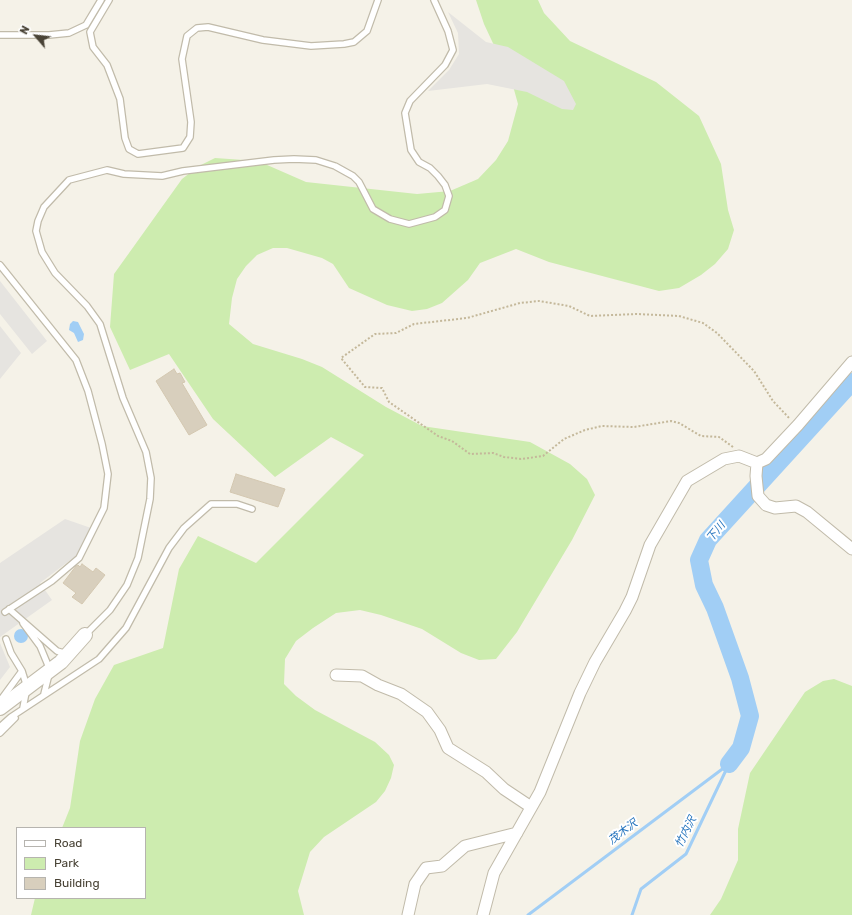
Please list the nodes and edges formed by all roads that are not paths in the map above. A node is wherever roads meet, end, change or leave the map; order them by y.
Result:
1 (101, 0) edge
2 (109, 0) edge
3 (378, 0) edge
4 (434, 0) edge
5 (0, 35) edge
6 (0, 265) edge
7 (852, 362) edge
8 (757, 463) junction
9 (252, 509) dead end
10 (852, 549) edge
11 (23, 623) junction
12 (85, 635) joint
13 (6, 639) dead end
14 (67, 654) junction
15 (50, 670) junction
16 (22, 671) junction
17 (336, 675) dead end
18 (27, 687) junction
19 (44, 694) junction
20 (0, 701) edge
21 (0, 708) edge
22 (24, 708) junction
23 (0, 727) edge
24 (0, 733) edge
25 (531, 807) junction
26 (517, 833) junction
27 (408, 915) edge
28 (483, 915) edge

1 - 5 lane
2 - 3 lane
4 - 12 lane
6 - 11 lane
7 - 8 street
8 - 10 street
8 - 25 street
9 - 19 lane
11 - 14 lane
11 - 15 lane
12 - 14 street
13 - 16 lane
14 - 15 street
15 - 18 street
15 - 19 lane
16 - 18 lane
16 - 20 lane
17 - 25 street
18 - 21 street
18 - 22 lane
19 - 22 lane
22 - 23 lane
22 - 24 lane
25 - 26 street
26 - 27 street
26 - 28 street

